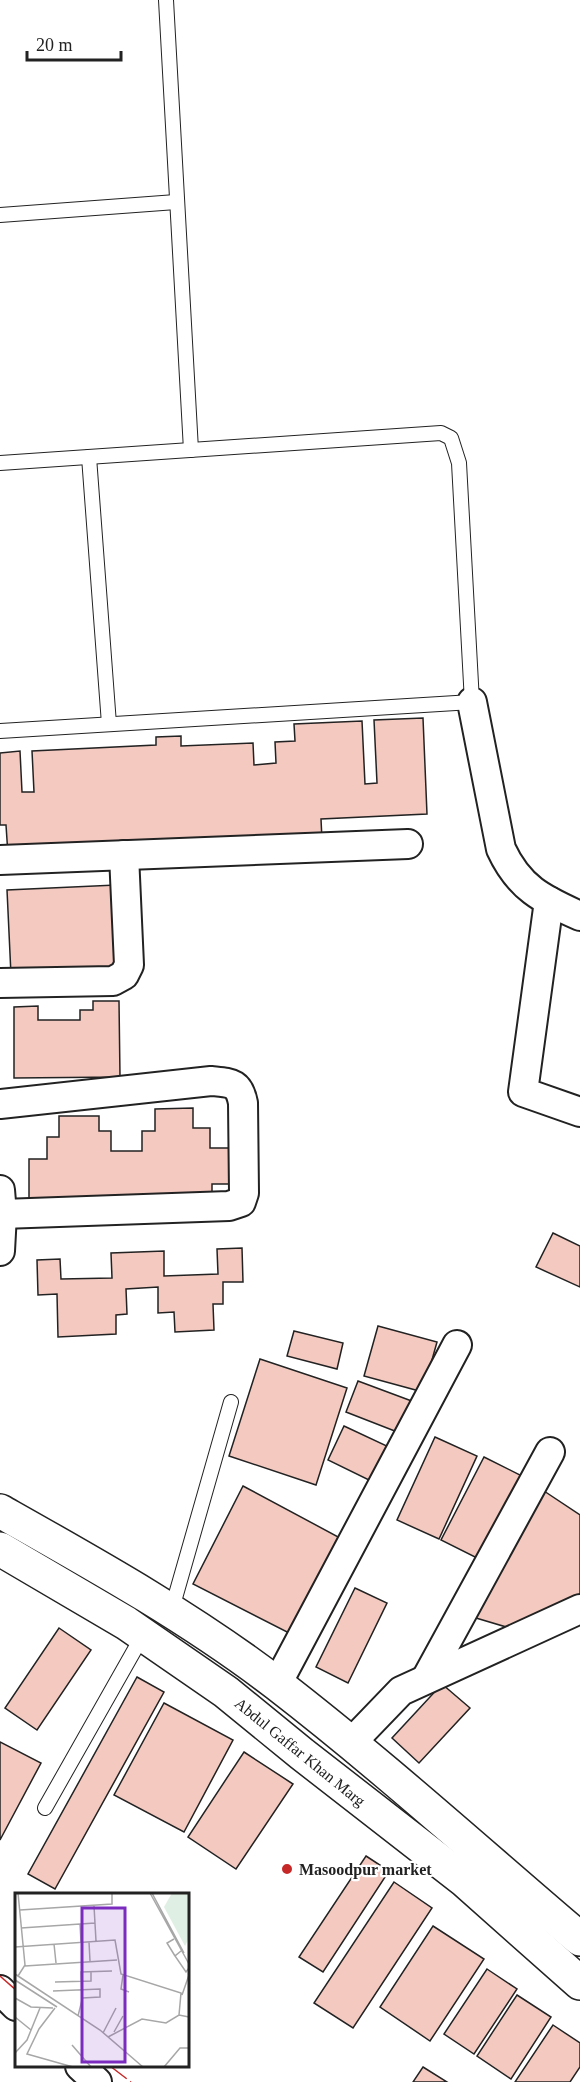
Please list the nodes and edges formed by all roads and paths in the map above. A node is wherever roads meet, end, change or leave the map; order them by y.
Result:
1 (166, 0) edge
2 (176, 202) junction
3 (0, 215) edge
4 (191, 450) junction
5 (89, 457) junction
6 (0, 463) edge
7 (472, 702) junction
8 (109, 724) junction
9 (0, 731) edge
10 (408, 844) dead end
11 (124, 855) junction
12 (0, 860) edge
13 (549, 901) junction
14 (580, 916) edge
15 (0, 983) edge
16 (0, 1104) edge
17 (580, 1112) edge
18 (1, 1202) edge
19 (0, 1251) edge
20 (457, 1345) dead end
21 (231, 1402) dead end
22 (550, 1452) dead end
23 (0, 1511) edge
24 (6, 1557) edge
25 (580, 1609) edge
26 (171, 1612) junction
27 (143, 1635) junction
28 (426, 1679) junction
29 (277, 1684) junction
30 (350, 1744) junction
31 (45, 1808) dead end
32 (580, 1940) edge
33 (580, 1983) edge
34 (0, 1990) edge
35 (15, 2005) edge
36 (81, 2067) edge
37 (97, 2082) edge

1 - 2 lane
2 - 3 lane
2 - 4 lane
4 - 5 lane
4 - 7 lane
5 - 6 lane
5 - 8 lane
7 - 8 lane
7 - 13 street
8 - 9 lane
10 - 11 street
11 - 12 street
11 - 15 street
13 - 14 street
13 - 17 street
16 - 18 street
18 - 19 street
20 - 29 street
21 - 26 lane
22 - 28 street
23 - 26 main road
24 - 27 main road, Abdul Gaffar Khan Marg
25 - 28 street
26 - 29 main road
27 - 31 lane
27 - 33 main road, Abdul Gaffar Khan Marg
28 - 30 street
29 - 30 main road
30 - 32 main road
34 - 35 street
36 - 37 street

